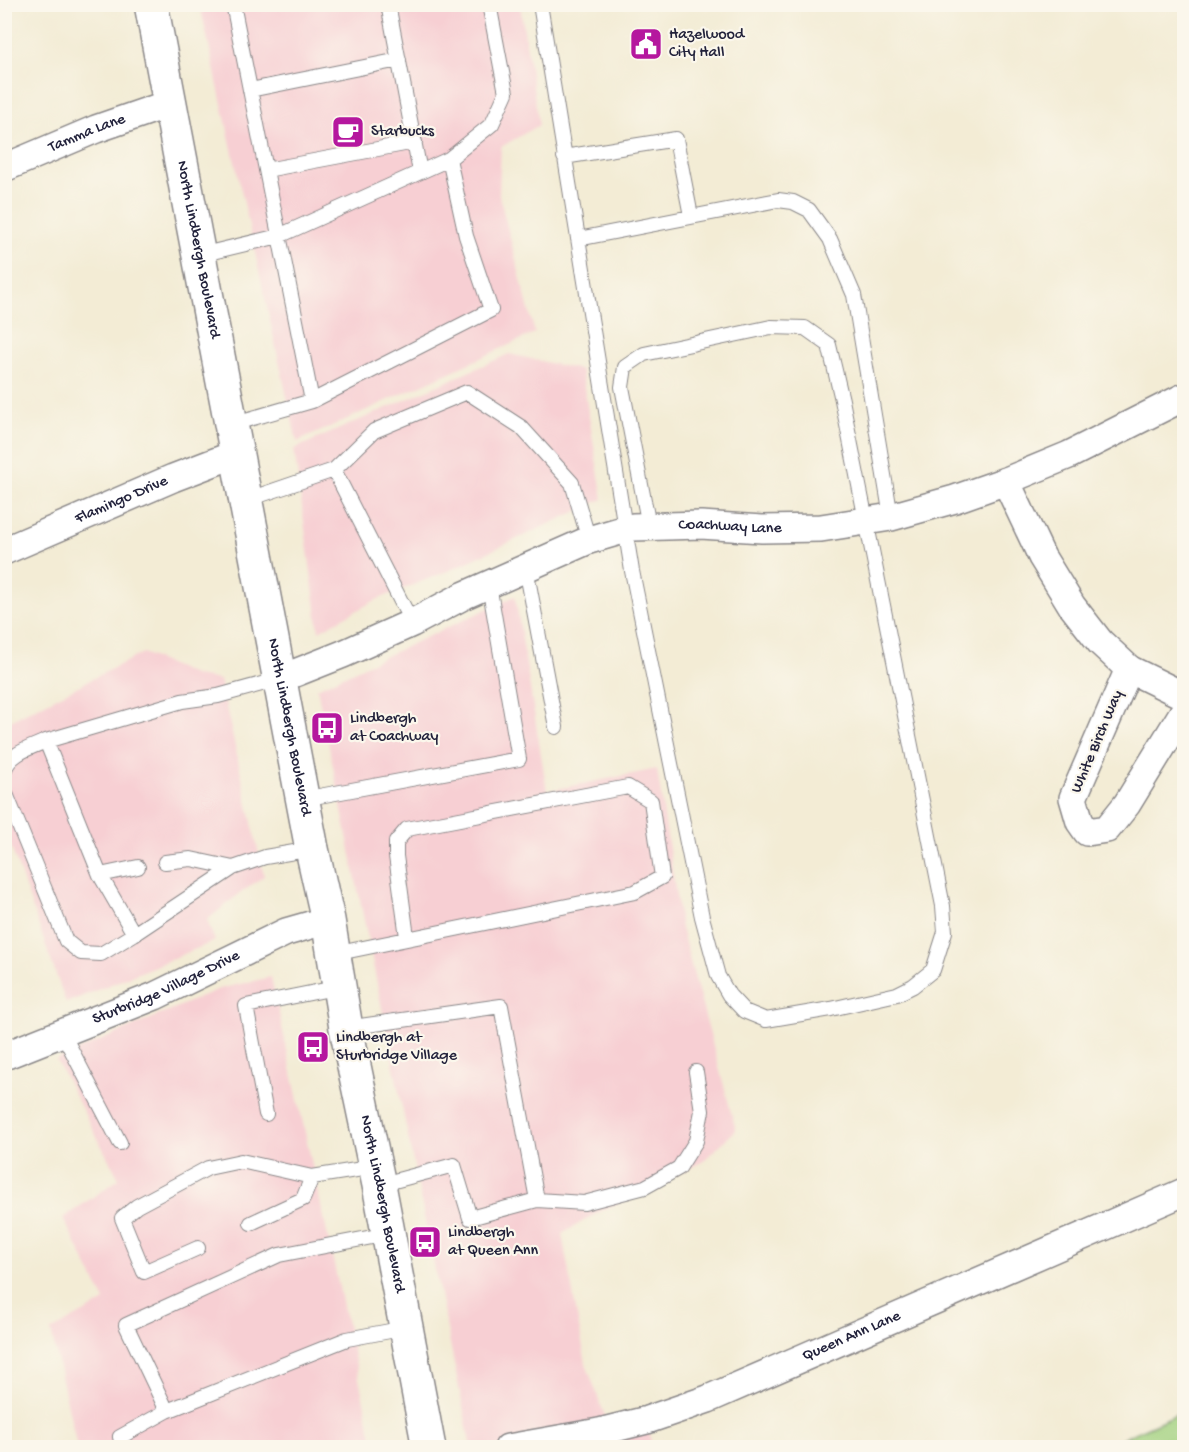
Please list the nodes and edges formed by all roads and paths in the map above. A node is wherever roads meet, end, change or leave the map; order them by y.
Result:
1 (233, 4) edge
2 (388, 4) edge
3 (489, 4) edge
4 (540, 4) edge
5 (150, 5) edge
6 (399, 60) junction
7 (250, 90) junction
8 (171, 103) junction
9 (415, 142) junction
10 (564, 157) junction
11 (449, 159) junction
12 (4, 168) edge
13 (266, 170) junction
14 (420, 172) junction
15 (691, 216) junction
16 (279, 236) junction
17 (578, 240) junction
18 (200, 255) junction
19 (1185, 397) edge
20 (312, 400) junction
21 (235, 438) junction
22 (334, 470) junction
23 (1006, 481) junction
24 (246, 500) junction
25 (879, 519) junction
26 (638, 528) junction
27 (589, 540) junction
28 (4, 551) edge
29 (526, 568) junction
30 (489, 585) junction
31 (412, 623) junction
32 (1129, 669) junction
33 (280, 679) junction
34 (1185, 696) edge
35 (1185, 711) edge
36 (556, 727) dead end
37 (46, 741) junction
38 (4, 771) edge
39 (4, 789) edge
40 (303, 799) junction
41 (312, 849) junction
42 (165, 862) dead end
43 (138, 867) dead end
44 (234, 868) junction
45 (100, 875) junction
46 (328, 920) junction
47 (134, 934) junction
48 (407, 938) junction
49 (334, 954) junction
50 (340, 987) junction
51 (346, 1028) junction
52 (63, 1034) junction
53 (4, 1056) edge
54 (696, 1072) dead end
55 (266, 1114) dead end
56 (120, 1143) dead end
57 (377, 1176) junction
58 (312, 1177) junction
59 (1185, 1192) edge
60 (537, 1200) junction
61 (251, 1223) dead end
62 (388, 1234) junction
63 (198, 1248) dead end
64 (406, 1328) junction
65 (168, 1411) junction
66 (602, 1440) edge
67 (123, 1448) edge
68 (429, 1448) edge
69 (508, 1448) edge

1 - 7 lane
2 - 6 lane
3 - 11 lane
4 - 10 lane
5 - 8 main road, North Lindbergh Boulevard
6 - 7 lane
6 - 9 lane
7 - 13 lane
8 - 12 street, Tamma Lane
8 - 18 main road, North Lindbergh Boulevard
9 - 13 lane
9 - 14 lane
10 - 15 lane
10 - 17 lane
11 - 14 lane
11 - 20 lane
13 - 16 lane
14 - 16 lane
15 - 17 lane
15 - 25 lane
16 - 18 lane
16 - 20 lane
17 - 26 lane
18 - 21 main road, North Lindbergh Boulevard
19 - 23 street, Coachway Lane
20 - 21 lane
21 - 24 main road, North Lindbergh Boulevard
21 - 28 street, Flamingo Drive
22 - 24 lane
22 - 27 lane
22 - 31 lane
23 - 25 street, Coachway Lane
23 - 32 street, White Birch Way
24 - 33 main road, North Lindbergh Boulevard
25 - 26 street, Coachway Lane
25 - 26 lane
25 - 26 lane
26 - 27 street, Coachway Lane
27 - 29 street, Coachway Lane
29 - 30 street, Coachway Lane
29 - 36 lane
30 - 31 street, Coachway Lane
30 - 40 lane
31 - 33 street, Coachway Lane
32 - 34 street, White Birch Way
32 - 35 street, White Birch Way
33 - 37 lane
33 - 40 main road, North Lindbergh Boulevard
37 - 38 lane
37 - 45 lane
39 - 47 lane
40 - 41 main road, North Lindbergh Boulevard
41 - 44 lane
41 - 46 main road, North Lindbergh Boulevard
42 - 44 lane
43 - 45 lane
44 - 47 lane
45 - 47 lane
46 - 49 main road, North Lindbergh Boulevard
46 - 52 street, Sturbridge Village Drive
48 - 48 lane
48 - 49 lane
49 - 50 main road, North Lindbergh Boulevard
50 - 51 main road, North Lindbergh Boulevard
50 - 55 lane
51 - 57 main road, North Lindbergh Boulevard
51 - 60 lane
52 - 53 street, Sturbridge Village Drive
52 - 56 lane
54 - 60 lane
57 - 58 lane
57 - 60 lane
57 - 62 main road, North Lindbergh Boulevard
58 - 61 lane
58 - 63 lane
59 - 66 street, Queen Ann Lane
62 - 64 main road, North Lindbergh Boulevard
62 - 65 lane
64 - 65 lane
64 - 68 main road, North Lindbergh Boulevard
65 - 67 lane
66 - 69 street, Queen Ann Lane

